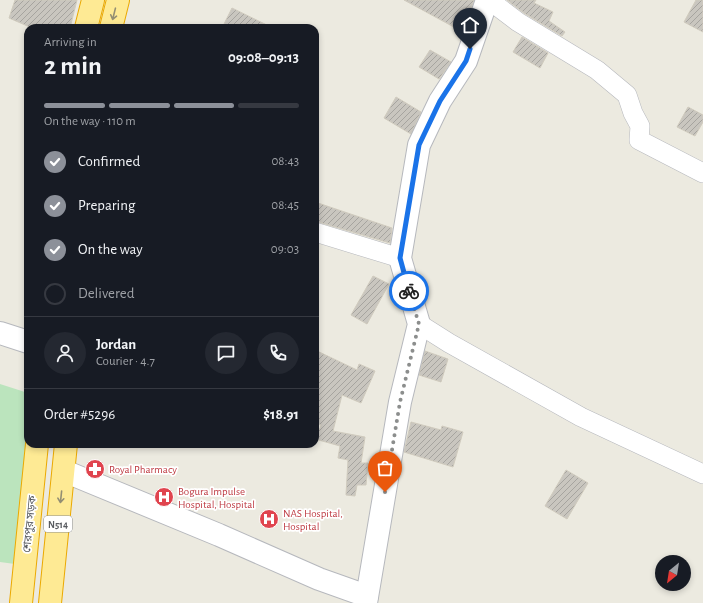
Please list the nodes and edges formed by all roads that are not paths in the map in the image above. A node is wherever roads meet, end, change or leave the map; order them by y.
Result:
1 (93, 0) edge
2 (118, 0) edge
3 (488, 0) edge
4 (87, 24) edge
5 (112, 24) edge
6 (703, 173) edge
7 (319, 233) edge
8 (400, 258) junction
9 (419, 324) junction
10 (0, 332) edge
11 (24, 341) edge
12 (37, 448) edge
13 (66, 448) edge
14 (64, 471) junction
15 (703, 474) edge
16 (366, 600) edge
17 (21, 603) edge
18 (50, 603) edge

1 - 4 highway
2 -> 5 highway
3 - 6 street
3 - 8 street
7 - 8 street
8 - 9 street
9 - 15 street
9 - 16 street
10 - 11 street
12 - 17 highway, শেরপুর সড়ক / N514
13 - 14 highway, N514
14 - 16 street
14 -> 18 highway, N514

